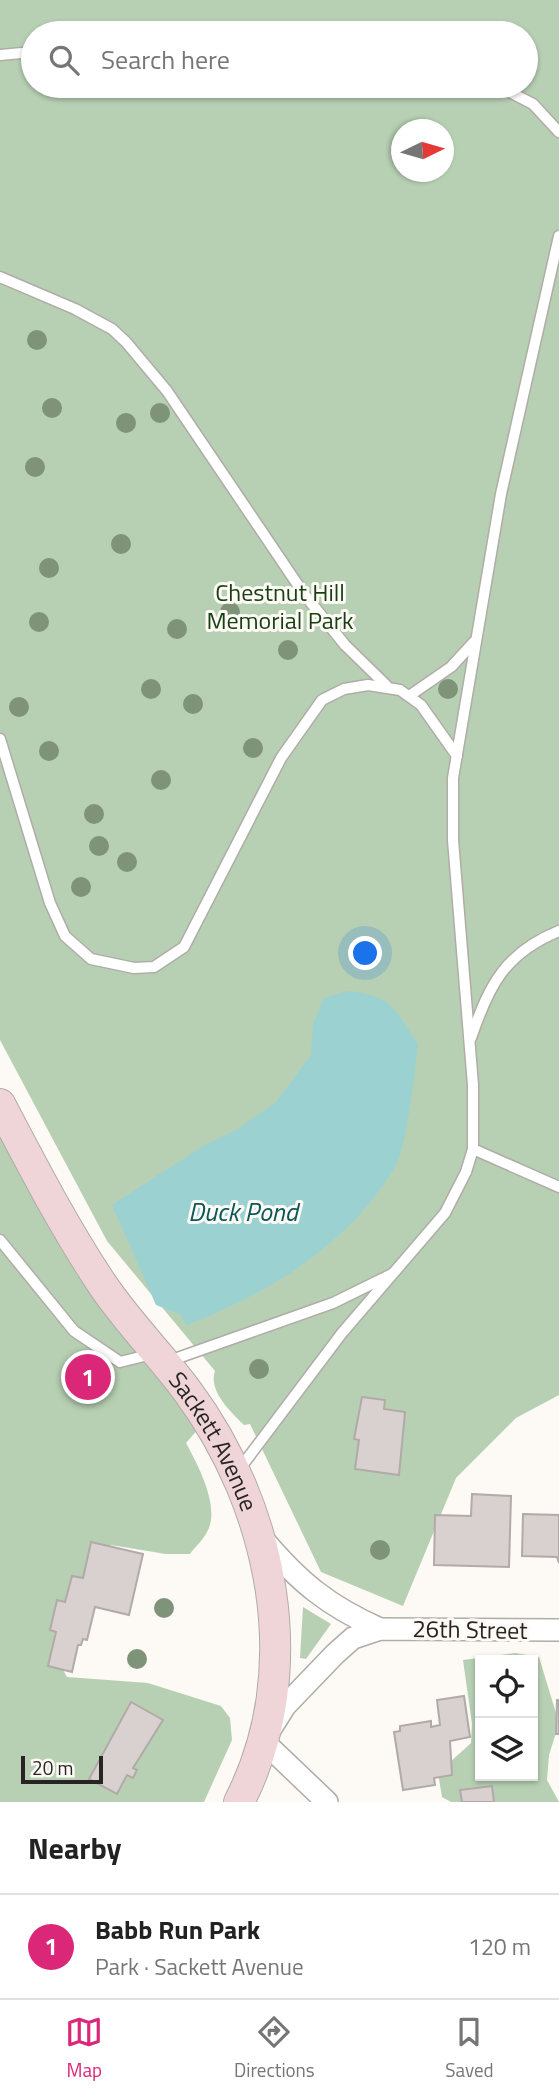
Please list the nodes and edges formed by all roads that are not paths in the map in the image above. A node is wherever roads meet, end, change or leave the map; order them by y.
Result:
1 (21, 53) edge
2 (0, 55) edge
3 (521, 98) edge
4 (559, 132) edge
5 (559, 236) edge
6 (0, 277) edge
7 (475, 642) junction
8 (386, 685) junction
9 (409, 696) junction
10 (0, 739) edge
11 (457, 756) junction
12 (559, 931) edge
13 (469, 1044) junction
14 (0, 1104) edge
15 (473, 1149) junction
16 (559, 1187) edge
17 (0, 1240) edge
18 (399, 1270) junction
19 (159, 1358) junction
20 (236, 1474) junction
21 (261, 1536) junction
22 (380, 1629) junction
23 (559, 1630) edge
24 (263, 1741) junction
25 (239, 1802) edge
26 (327, 1802) edge

1 - 2 lane
3 - 4 lane
5 - 7 lane
6 - 8 lane
7 - 9 lane
7 - 11 lane
8 - 9 lane
8 - 10 lane
9 - 11 lane
11 - 13 lane
12 - 13 lane
13 - 15 lane
14 - 19 street, Sackett Avenue
15 - 16 lane
15 - 18 lane
17 - 19 lane
18 - 19 lane
18 - 20 lane
19 - 20 street, Sackett Avenue
20 - 21 street, Sackett Avenue
21 - 22 street, 26th Street
21 - 24 street, Sackett Avenue
22 - 23 street, 26th Street
22 - 24 street, 26th Street
24 - 25 street, Sackett Avenue
24 - 26 street

